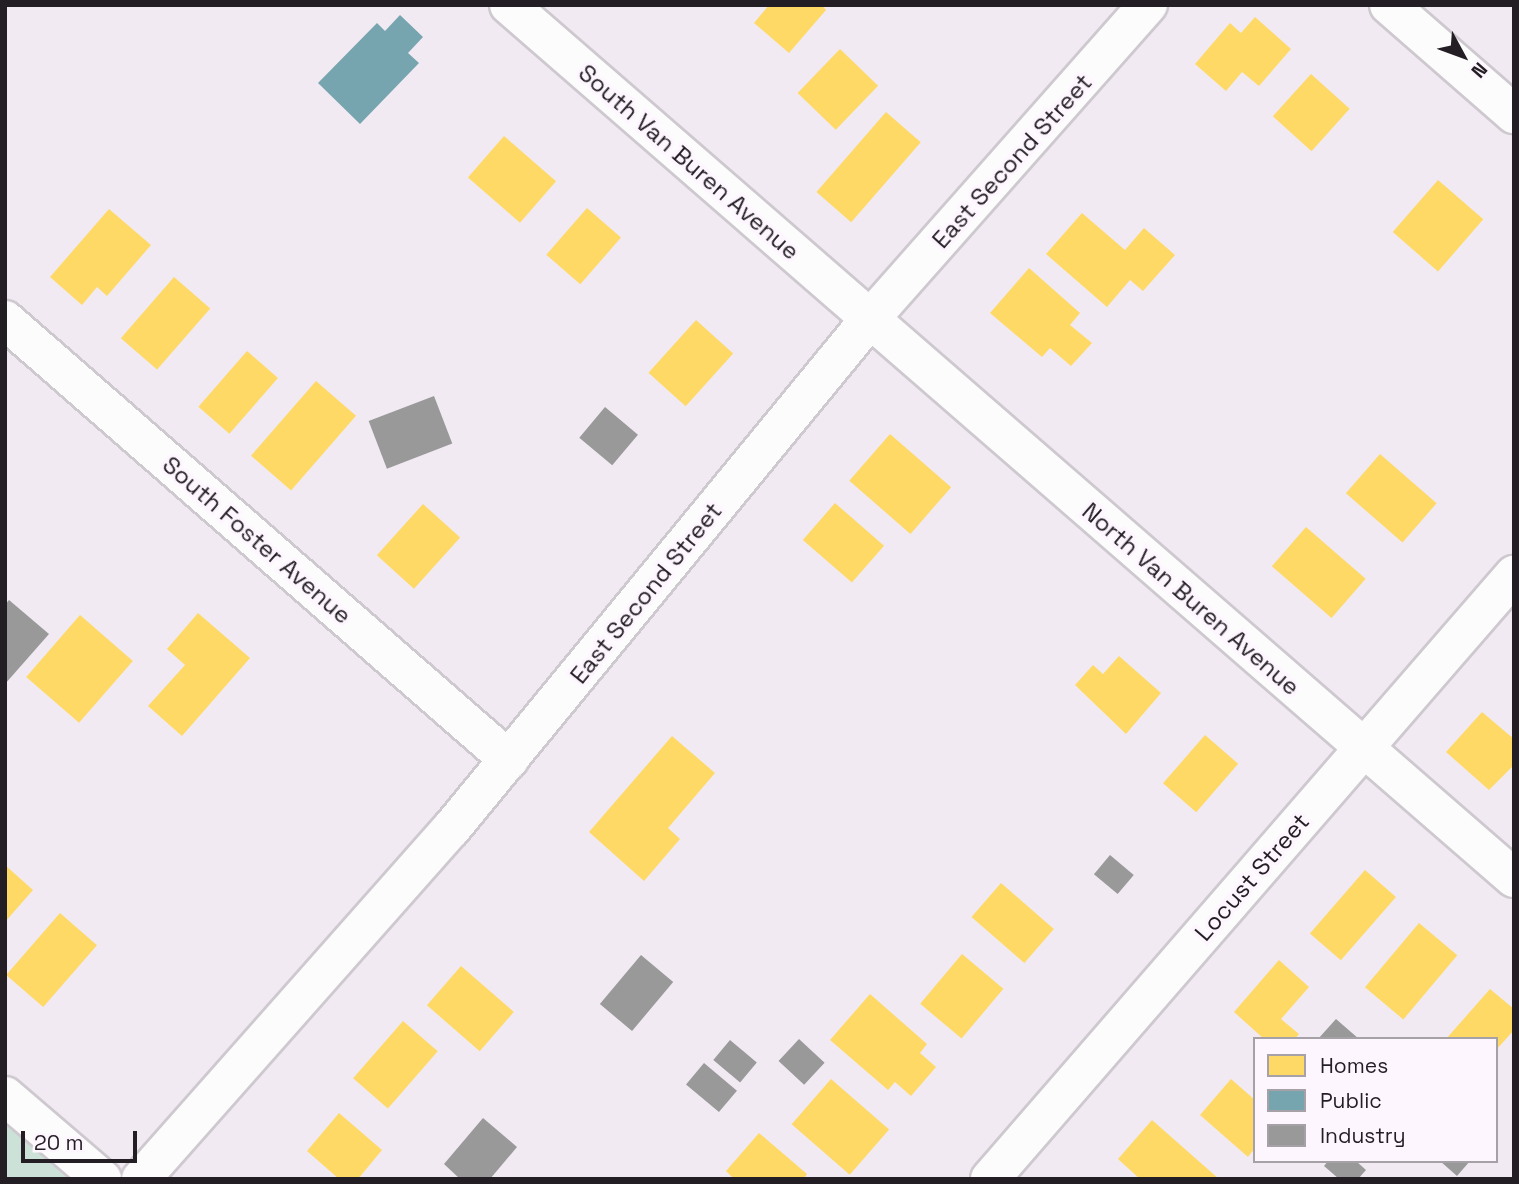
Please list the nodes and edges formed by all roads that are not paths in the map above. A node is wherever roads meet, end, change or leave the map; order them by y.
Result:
1 (509, 5) edge
2 (1148, 5) edge
3 (1389, 5) edge
4 (1514, 114) edge
5 (5, 320) edge
6 (869, 320) junction
7 (1514, 575) edge
8 (1364, 748) junction
9 (509, 760) junction
10 (1514, 878) edge
11 (5, 1096) edge
12 (102, 1179) edge
13 (141, 1179) edge
14 (990, 1179) edge

1 - 6 street, South Van Buren Avenue
2 - 6 street, East Second Street
3 - 4 street
5 - 9 street, South Foster Avenue
6 - 8 street, North Van Buren Avenue
6 - 9 street, East Second Street
7 - 8 street, Locust Street
8 - 10 street, North Van Buren Avenue
8 - 14 street, Locust Street
9 - 13 street, East Second Street
11 - 12 street

